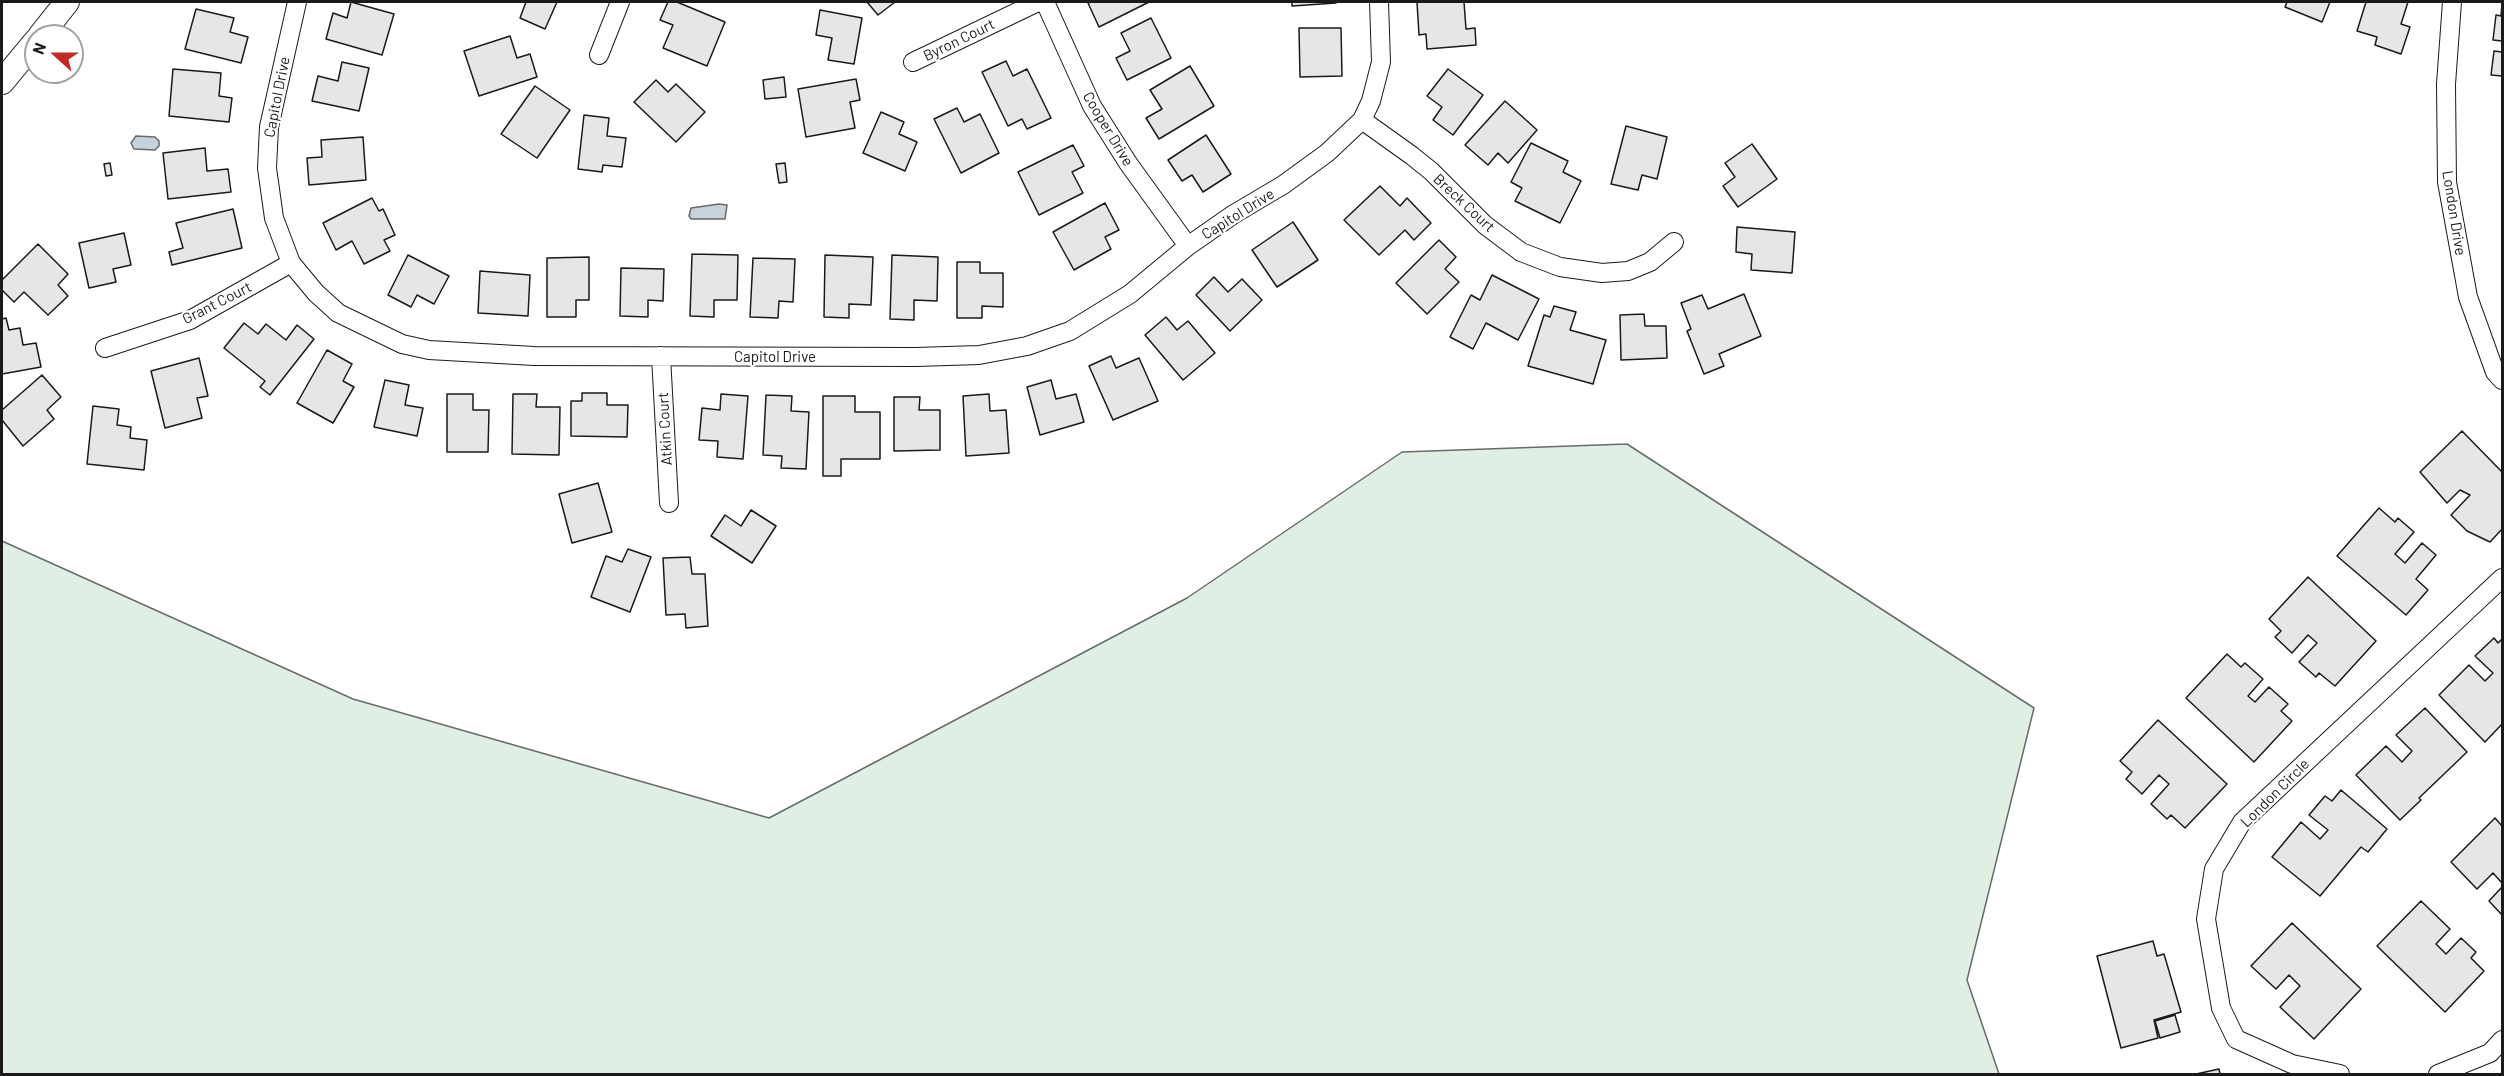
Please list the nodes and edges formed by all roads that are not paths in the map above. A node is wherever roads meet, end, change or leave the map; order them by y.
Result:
1 (67, 2) edge
2 (297, 2) edge
3 (620, 2) edge
4 (1038, 2) edge
5 (1045, 2) edge
6 (1379, 2) edge
7 (2452, 2) edge
8 (50, 24) edge
9 (24, 55) edge
10 (599, 55) dead end
11 (913, 62) dead end
12 (2, 82) edge
13 (1362, 120) junction
14 (1674, 242) dead end
15 (1188, 246) junction
16 (291, 263) junction
17 (105, 348) dead end
18 (661, 356) junction
19 (2502, 380) edge
20 (669, 503) dead end
21 (2502, 578) edge
22 (2502, 1040) edge
23 (2340, 1074) edge
24 (2438, 1074) edge

1 - 8 street
2 - 16 street, Capitol Drive
3 - 10 street
4 - 11 street, Byron Court
5 - 15 street, Cooper Drive
6 - 13 street, Capitol Drive
7 - 19 street, London Drive
9 - 12 street
13 - 14 street, Breck Court
13 - 15 street, Capitol Drive
15 - 18 street, Capitol Drive
16 - 17 street, Grant Court
16 - 18 street, Capitol Drive
18 - 20 street, Atkin Court
21 - 23 street, London Circle
22 - 24 street

